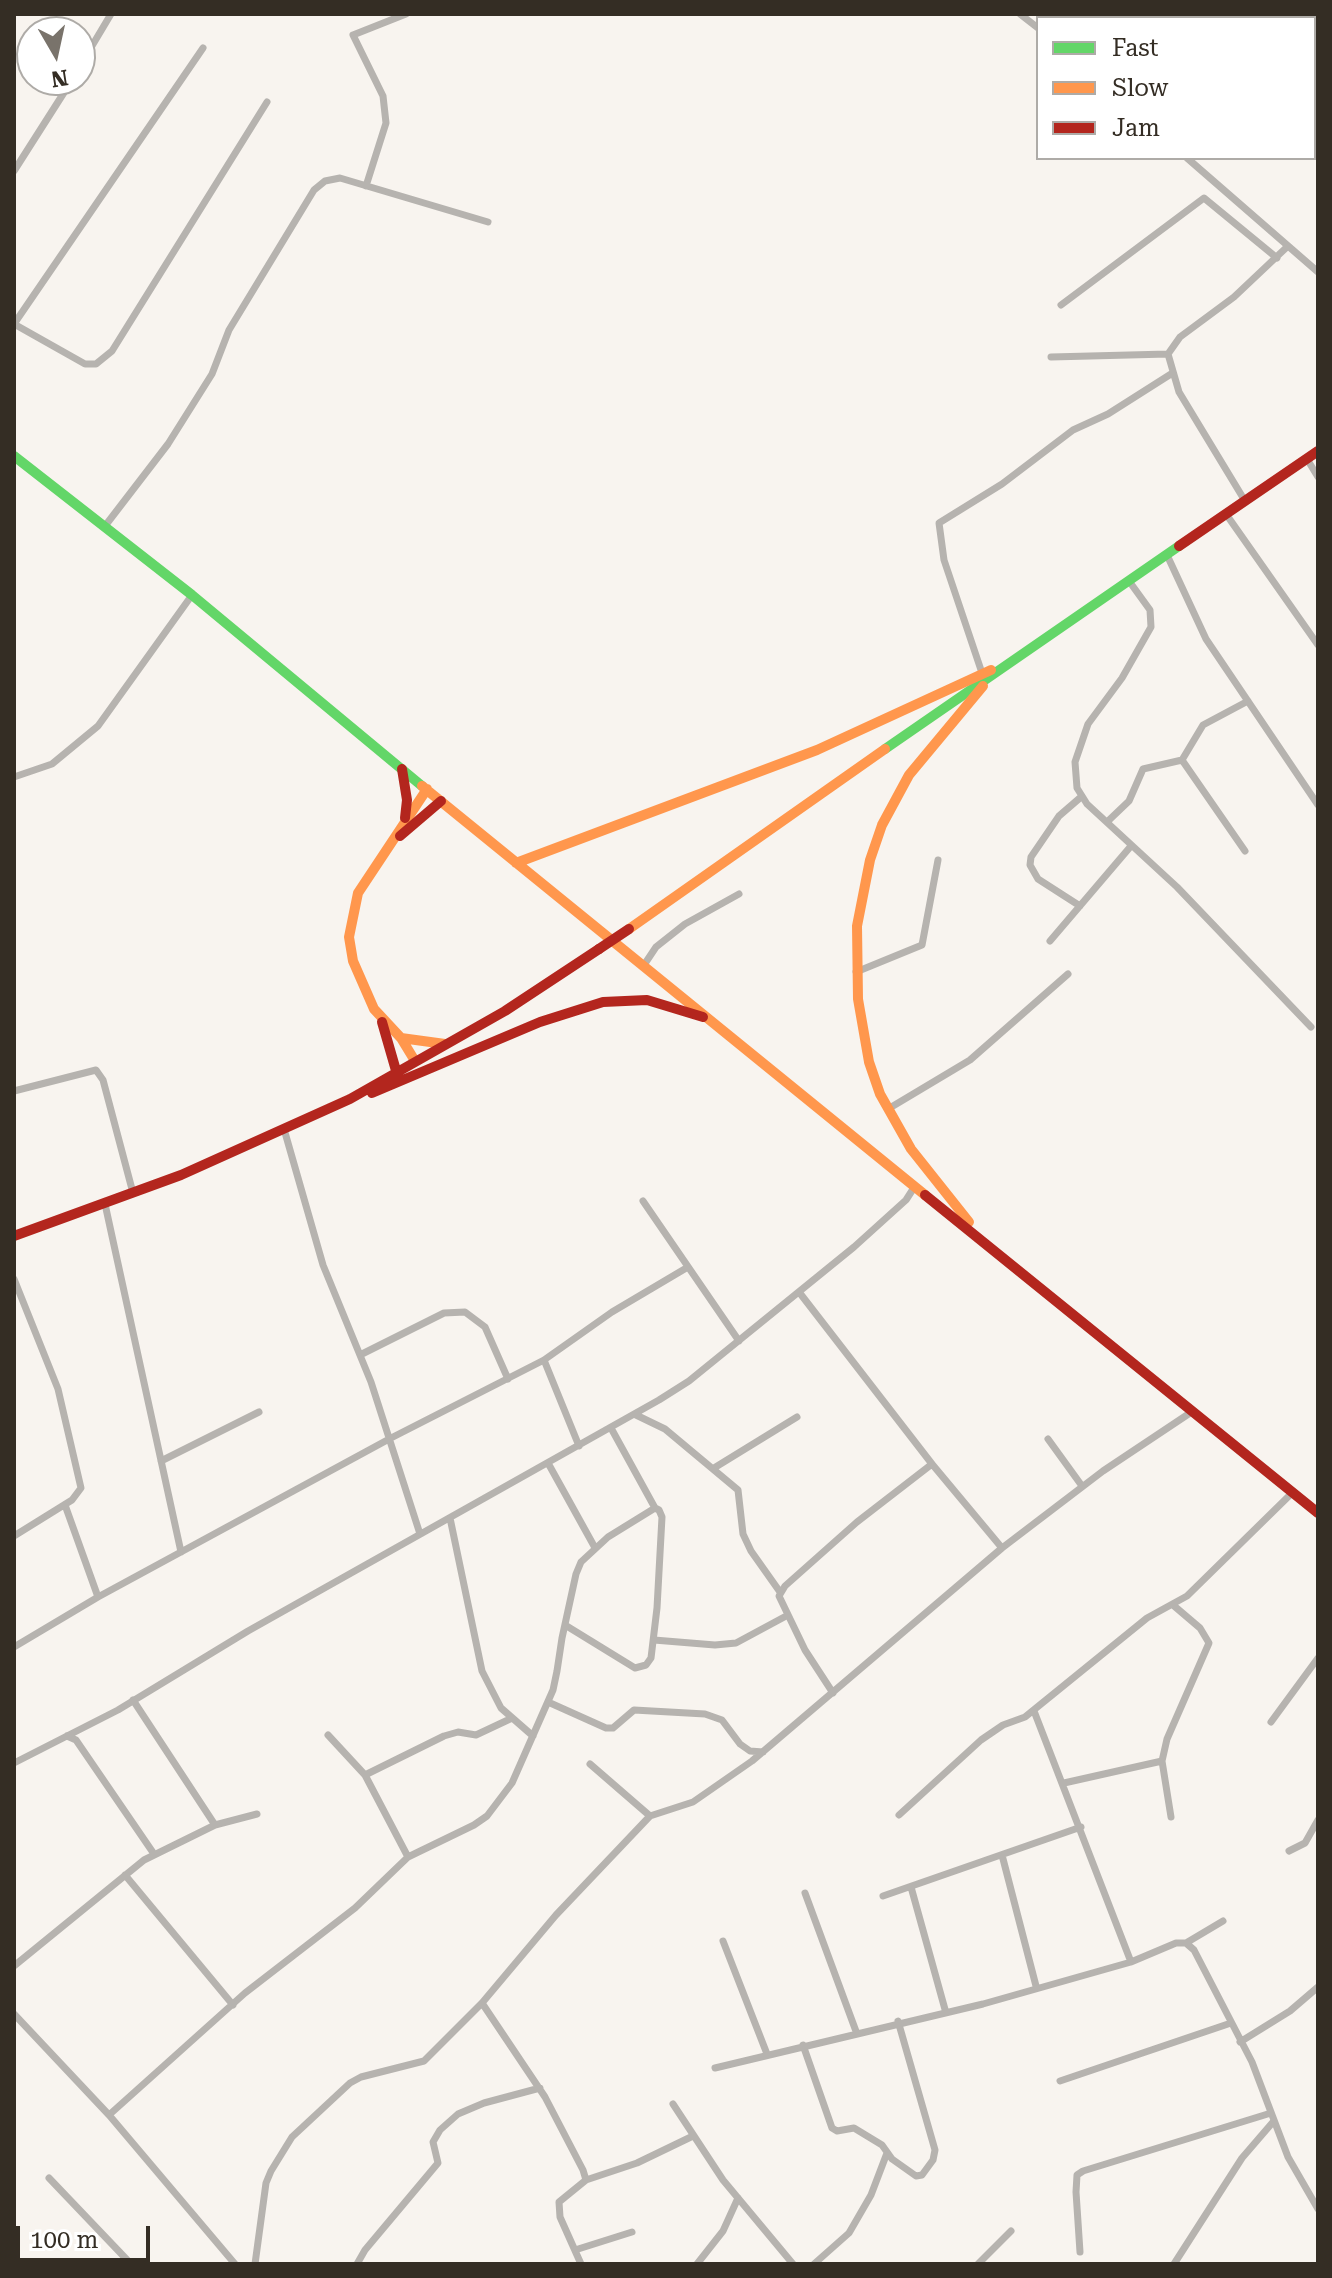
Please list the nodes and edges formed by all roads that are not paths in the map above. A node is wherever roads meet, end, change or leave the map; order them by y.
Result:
1 (111, 14) edge
2 (406, 14) edge
3 (1020, 14) edge
4 (1036, 26) edge
5 (96, 39) edge
6 (203, 48) dead end
7 (62, 96) edge
8 (267, 102) dead end
9 (1189, 160) edge
10 (14, 171) edge
11 (366, 186) junction
12 (488, 222) dead end
13 (1288, 246) junction
14 (1277, 258) junction
15 (1318, 272) edge
16 (1061, 305) dead end
17 (14, 324) edge
18 (1168, 354) junction
19 (1051, 357) dead end
20 (1171, 374) junction
21 (1318, 451) edge
22 (14, 456) edge
23 (1307, 459) junction
24 (1318, 477) edge
25 (1245, 501) junction
26 (1226, 514) junction
27 (105, 526) junction
28 (1167, 555) junction
29 (1129, 581) junction
30 (192, 595) junction
31 (1318, 645) edge
32 (1001, 667) junction
33 (982, 673) junction
34 (1248, 701) junction
35 (1182, 760) junction
36 (402, 769) junction
37 (14, 777) edge
38 (427, 789) junction
39 (1081, 797) junction
40 (441, 801) junction
41 (1318, 805) edge
42 (405, 821) junction
43 (1107, 822) junction
44 (395, 840) junction
45 (1131, 846) junction
46 (1245, 851) dead end
47 (938, 860) dead end
48 (516, 863) junction
49 (739, 894) dead end
50 (1080, 906) junction
51 (1050, 941) dead end
52 (644, 965) junction
53 (856, 972) junction
54 (1068, 974) dead end
55 (382, 1020) junction
56 (716, 1023) junction
57 (1311, 1027) dead end
58 (401, 1038) junction
59 (447, 1044) junction
60 (415, 1061) junction
61 (397, 1074) junction
62 (14, 1091) edge
63 (350, 1099) junction
64 (888, 1109) junction
65 (284, 1129) junction
66 (915, 1186) junction
67 (133, 1193) junction
68 (643, 1201) dead end
69 (105, 1204) junction
70 (977, 1234) junction
71 (14, 1236) edge
72 (688, 1267) junction
73 (14, 1279) edge
74 (799, 1292) junction
75 (739, 1341) junction
76 (360, 1355) junction
77 (544, 1360) junction
78 (508, 1379) junction
79 (1193, 1411) junction
80 (259, 1412) dead end
81 (636, 1415) junction
82 (797, 1417) dead end
83 (611, 1428) junction
84 (391, 1438) junction
85 (1048, 1439) dead end
86 (579, 1446) junction
87 (161, 1461) junction
88 (548, 1463) junction
89 (932, 1464) junction
90 (714, 1468) junction
91 (1082, 1486) junction
92 (1293, 1492) junction
93 (65, 1505) junction
94 (655, 1508) junction
95 (1318, 1513) edge
96 (450, 1518) junction
97 (420, 1534) junction
98 (14, 1536) edge
99 (594, 1546) junction
100 (1002, 1548) junction
101 (181, 1552) junction
102 (780, 1592) junction
103 (98, 1597) junction
104 (1173, 1605) junction
105 (788, 1615) junction
106 (565, 1625) junction
107 (654, 1640) junction
108 (14, 1647) edge
109 (1318, 1658) edge
110 (833, 1693) junction
111 (133, 1700) junction
112 (548, 1702) junction
113 (1034, 1711) junction
114 (510, 1719) junction
115 (1271, 1722) dead end
116 (328, 1735) dead end
117 (67, 1736) junction
118 (533, 1736) junction
119 (763, 1752) junction
120 (1162, 1761) junction
121 (14, 1763) edge
122 (590, 1764) dead end
123 (365, 1775) junction
124 (1064, 1783) junction
125 (257, 1814) dead end
126 (899, 1815) dead end
127 (650, 1816) junction
128 (1171, 1817) dead end
129 (1318, 1820) edge
130 (215, 1825) junction
131 (1081, 1827) junction
132 (1289, 1851) dead end
133 (154, 1854) junction
134 (1002, 1855) junction
135 (408, 1857) junction
136 (125, 1875) junction
137 (911, 1887) junction
138 (805, 1893) dead end
139 (883, 1896) dead end
140 (1223, 1921) dead end
141 (723, 1941) dead end
142 (1186, 1943) junction
143 (1131, 1962) junction
144 (14, 1966) edge
145 (1036, 1986) junction
146 (1318, 1987) edge
147 (482, 2003) junction
148 (233, 2005) junction
149 (946, 2013) junction
150 (14, 2014) edge
151 (898, 2021) junction
152 (1231, 2023) junction
153 (857, 2034) junction
154 (1240, 2042) junction
155 (803, 2045) junction
156 (767, 2054) junction
157 (715, 2068) dead end
158 (1060, 2081) dead end
159 (540, 2088) junction
160 (673, 2104) dead end
161 (109, 2115) junction
162 (1272, 2117) junction
163 (693, 2136) junction
164 (887, 2153) junction
165 (49, 2178) dead end
166 (586, 2180) junction
167 (738, 2198) junction
168 (1318, 2209) edge
169 (1011, 2231) dead end
170 (632, 2232) dead end
171 (575, 2250) junction
172 (1080, 2252) dead end
173 (131, 2264) edge
174 (235, 2264) edge
175 (255, 2264) edge
176 (357, 2264) edge
177 (581, 2264) edge
178 (697, 2264) edge
179 (793, 2264) edge
180 (814, 2264) edge
181 (978, 2264) edge
182 (1174, 2264) edge

1 - 5 street
2 - 11 street
3 - 4 street
6 - 17 street
7 - 10 street
8 - 17 street
9 - 13 street
11 - 12 street
11 - 27 street
13 - 14 street
13 - 15 street
14 - 16 street
14 - 18 street
18 - 19 street
18 - 20 street
20 - 25 street
20 - 33 street
21 - 23 main road
22 - 27 main road
23 - 24 street
23 - 25 main road
25 - 26 main road
26 - 28 main road
26 - 31 street
27 - 30 main road
28 - 29 main road
28 - 34 street
29 - 32 main road
29 - 39 street
30 - 36 main road
30 - 37 street
32 - 33 main road
32 - 53 main road
32 - 59 main road, bridge
33 - 48 main road
34 - 35 street
34 - 41 street
35 - 43 street
35 - 46 street
36 - 38 main road
36 - 42 main road
38 - 40 main road
38 - 42 main road
39 - 43 street
39 - 50 street
40 - 44 main road
40 - 48 main road
42 - 44 main road
43 - 45 street
44 - 55 main road
45 - 50 street
45 - 57 street
47 - 53 street
48 - 52 main road
49 - 52 street
50 - 51 street
52 - 56 main road
53 - 64 main road
54 - 64 street
55 - 58 main road
55 - 61 main road
56 - 63 main road
56 - 66 main road
58 - 59 main road
58 - 60 main road
59 - 60 main road
60 - 61 main road
61 - 63 main road
62 - 67 street
63 - 65 main road
64 - 70 main road
65 - 67 main road
65 - 76 street
66 - 70 main road
66 - 74 street
67 - 69 main road
68 - 72 street
69 - 71 main road
69 - 87 street
70 - 79 main road
72 - 75 street
72 - 77 street
73 - 93 street
74 - 75 street
74 - 89 street
75 - 81 street
76 - 78 street
76 - 84 street
77 - 78 street
77 - 86 street
78 - 84 street
79 - 91 street
79 - 92 main road
80 - 87 street
81 - 83 street
81 - 90 street
82 - 90 street
83 - 86 street
83 - 94 street
84 - 97 street
84 - 101 street
85 - 91 street
86 - 88 street
87 - 101 street
88 - 96 street
88 - 99 street
89 - 100 street
89 - 102 street
90 - 102 street
91 - 100 street
92 - 95 main road
92 - 104 street
93 - 98 street
93 - 103 street
94 - 99 street
94 - 107 street
96 - 97 street
96 - 114 street
97 - 111 street
99 - 106 street
100 - 110 street
101 - 103 street
102 - 105 street
103 - 108 street
104 - 113 street
104 - 120 street
105 - 107 street
105 - 110 street
106 - 107 street
106 - 112 street
109 - 115 street
110 - 119 street
111 - 117 street
111 - 130 street
112 - 118 street
112 - 119 street
113 - 124 street
113 - 126 street
114 - 118 street
114 - 123 street
116 - 123 street
117 - 121 street
117 - 133 street
118 - 135 street
119 - 127 street
120 - 124 street
120 - 128 street
122 - 127 street
123 - 135 street
124 - 131 street
125 - 130 street
127 - 147 street
129 - 132 street
130 - 133 street
131 - 134 street
131 - 143 street
133 - 136 street
134 - 137 street
134 - 145 street
135 - 148 street
136 - 144 street
136 - 148 street
137 - 139 street
137 - 149 street
138 - 153 street
140 - 142 street
141 - 156 street
142 - 143 street
142 - 152 street
143 - 145 street
145 - 149 street
146 - 154 street
147 - 159 street
147 - 175 street
148 - 161 street
149 - 151 street
150 - 161 street
151 - 153 street
151 - 164 street
152 - 154 street
152 - 158 street
153 - 155 street
154 - 162 street
155 - 156 street
155 - 164 street
156 - 157 street
159 - 166 street
159 - 176 street
160 - 163 street
161 - 174 street
162 - 168 street
162 - 172 street
162 - 182 street
163 - 166 street
163 - 167 street
164 - 180 street
165 - 173 street
166 - 171 street
167 - 178 street
167 - 179 street
169 - 181 street
170 - 171 street
171 - 177 street

